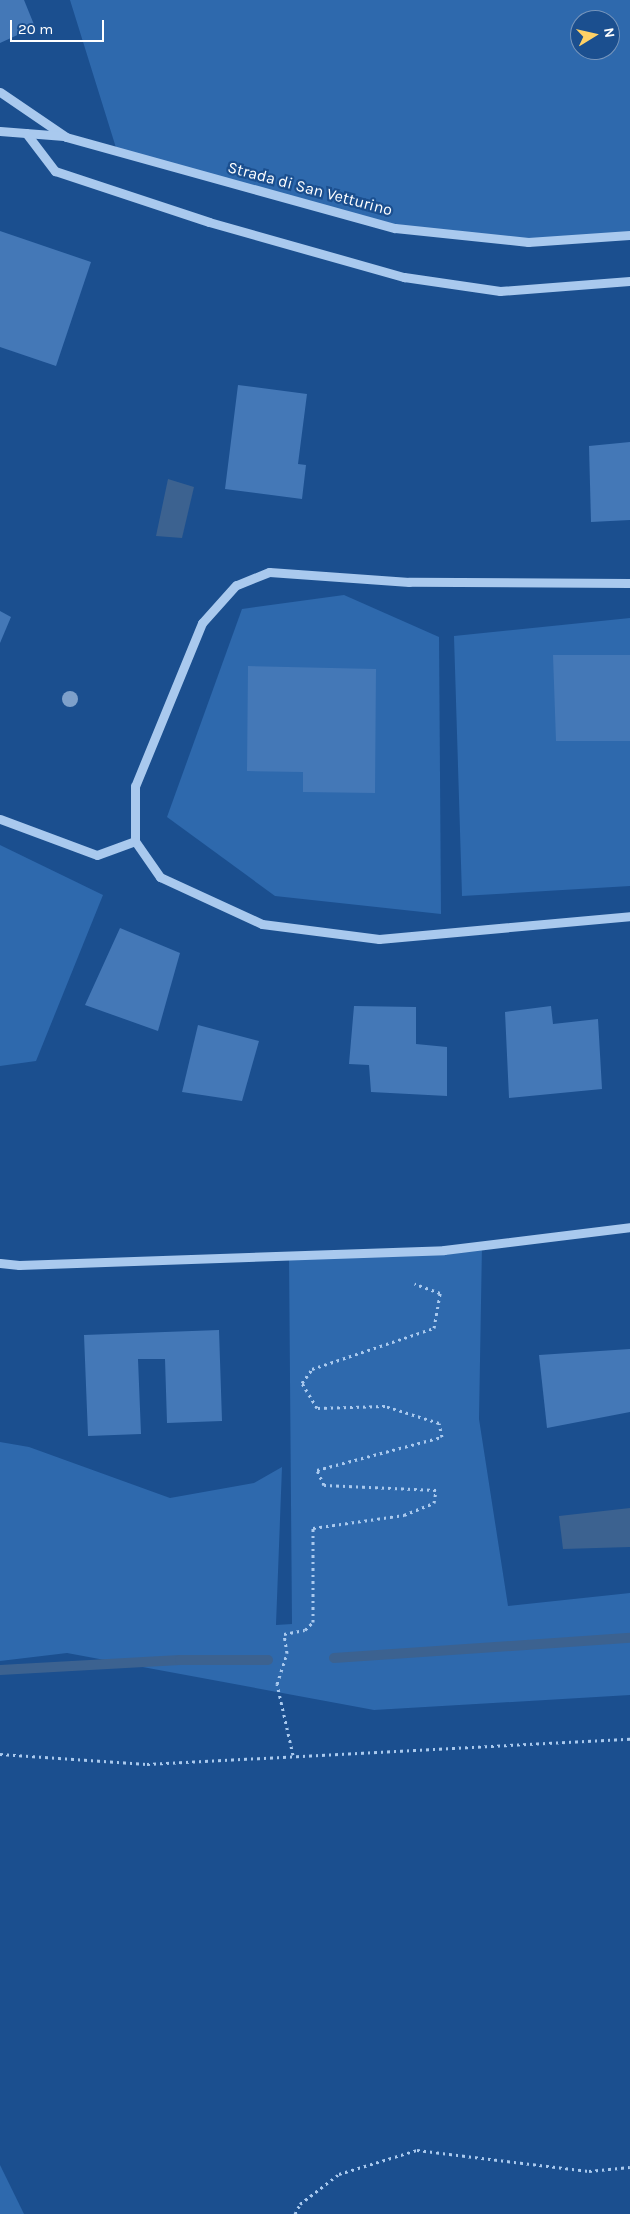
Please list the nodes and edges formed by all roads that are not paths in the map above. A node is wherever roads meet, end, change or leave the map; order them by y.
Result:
1 (0, 92) edge
2 (0, 131) edge
3 (26, 133) junction
4 (66, 136) junction
5 (630, 235) edge
6 (630, 281) edge
7 (630, 583) edge
8 (0, 819) edge
9 (135, 841) junction
10 (630, 916) edge
11 (630, 1227) edge
12 (0, 1263) edge

1 - 4 street, Strada di San Vetturino
2 - 3 street
3 - 4 street
3 - 6 street
4 - 5 street, Strada di San Vetturino
7 - 9 street
8 - 9 street
9 - 10 street
11 - 12 street

